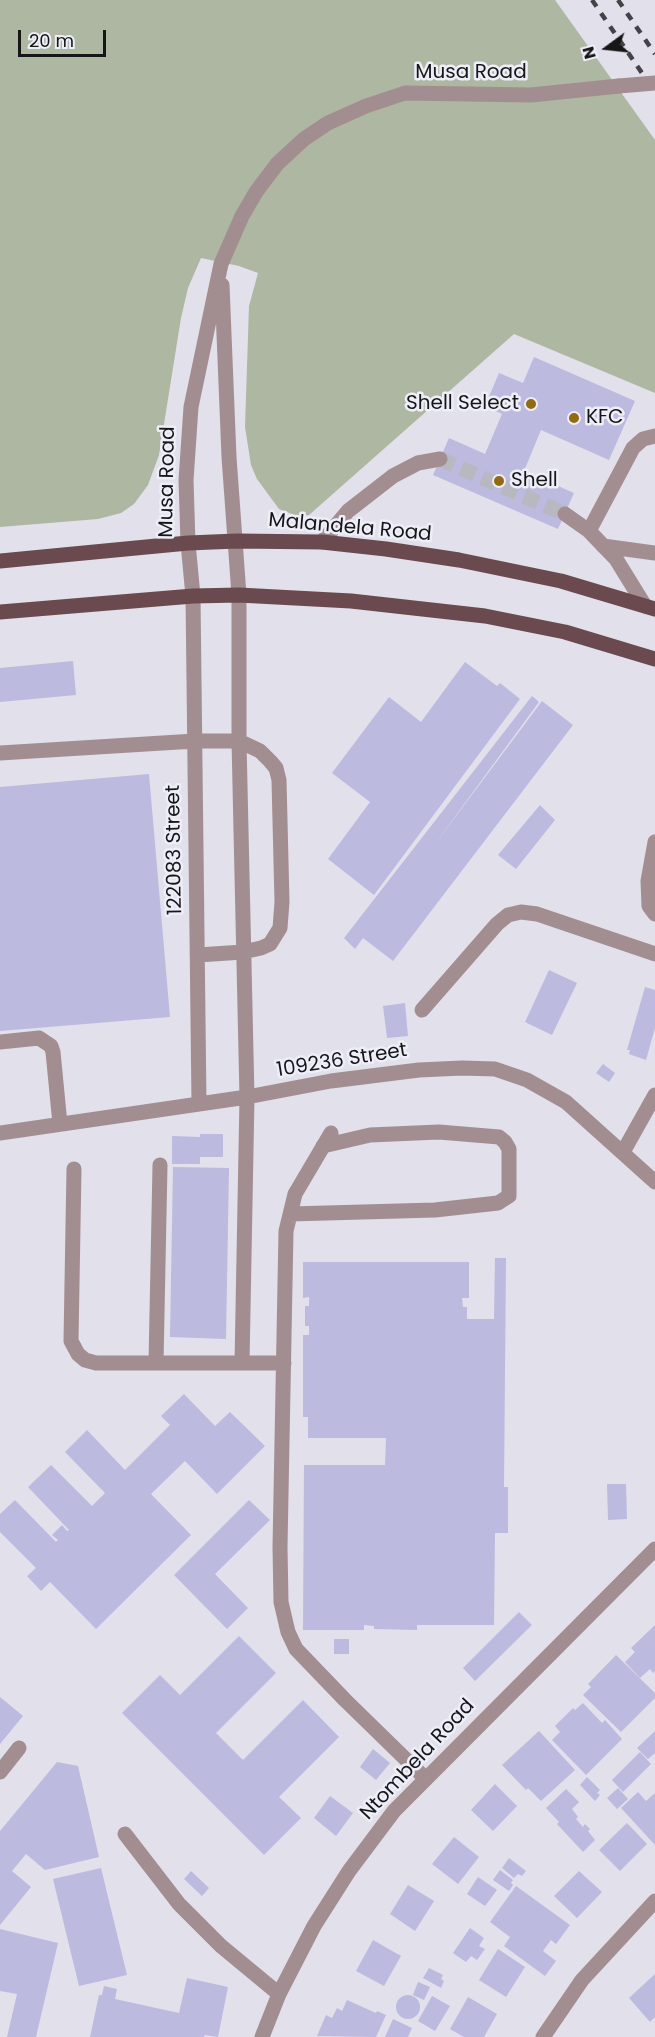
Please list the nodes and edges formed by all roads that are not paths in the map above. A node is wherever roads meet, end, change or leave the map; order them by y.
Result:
1 (655, 83) edge
2 (221, 264) junction
3 (655, 436) edge
4 (440, 459) tunnel mouth
5 (565, 514) tunnel mouth
6 (589, 531) junction
7 (237, 540) junction
8 (322, 542) junction
9 (188, 543) junction
10 (603, 546) junction
11 (655, 554) edge
12 (0, 561) edge
13 (239, 595) junction
14 (193, 596) junction
15 (650, 608) edge
16 (0, 612) edge
17 (655, 658) edge
18 (195, 741) junction
19 (239, 741) junction
20 (0, 753) edge
21 (655, 842) edge
22 (655, 914) edge
23 (243, 952) junction
24 (655, 954) edge
25 (198, 955) junction
26 (422, 1010) dead end
27 (0, 1042) edge
28 (655, 1095) edge
29 (248, 1097) junction
30 (199, 1103) junction
31 (60, 1124) junction
32 (0, 1133) edge
33 (623, 1152) junction
34 (160, 1165) dead end
35 (74, 1169) dead end
36 (655, 1182) edge
37 (290, 1214) junction
38 (156, 1363) junction
39 (242, 1363) junction
40 (284, 1363) junction
41 (655, 1549) edge
42 (20, 1748) dead end
43 (0, 1772) edge
44 (426, 1779) junction
45 (125, 1834) dead end
46 (655, 1901) edge
47 (279, 1994) junction
48 (262, 2037) edge
49 (543, 2037) edge

1 - 2 street, Musa Road, bridge
2 - 7 street, Musa Road
2 - 9 street, Musa Road
3 - 6 street
4 - 8 street
5 - 6 street
6 - 10 street
7 - 8 main road, Malandela Road
7 - 9 main road, Malandela Road
7 - 13 street, Musa Road
8 - 15 main road, Malandela Road
9 - 12 main road, Malandela Road
9 - 14 street, Musa Road
10 - 11 street
10 - 15 street
13 - 14 main road
13 - 17 main road
13 - 19 street
14 - 16 main road
14 - 18 street, 122083 Street
18 - 19 street
18 - 20 street
18 - 25 street, 122083 Street
19 - 23 street
19 - 23 street
21 - 22 street
23 - 25 street
23 - 29 street
24 - 26 street
25 - 30 street, 122083 Street
27 - 31 street
28 - 33 street
29 - 30 street, 109236 Street
29 - 33 street, 109236 Street
29 - 39 street
30 - 31 street, 109236 Street
31 - 32 street, 109236 Street
33 - 36 street, 109236 Street
34 - 38 street
35 - 38 street
37 - 37 street
37 - 40 street
38 - 39 street
39 - 40 street
40 - 44 street
41 - 44 street, Ntombela Road
42 - 43 street
44 - 47 street, Ntombela Road
45 - 47 street
46 - 49 street
47 - 48 street, Ntombela Road

